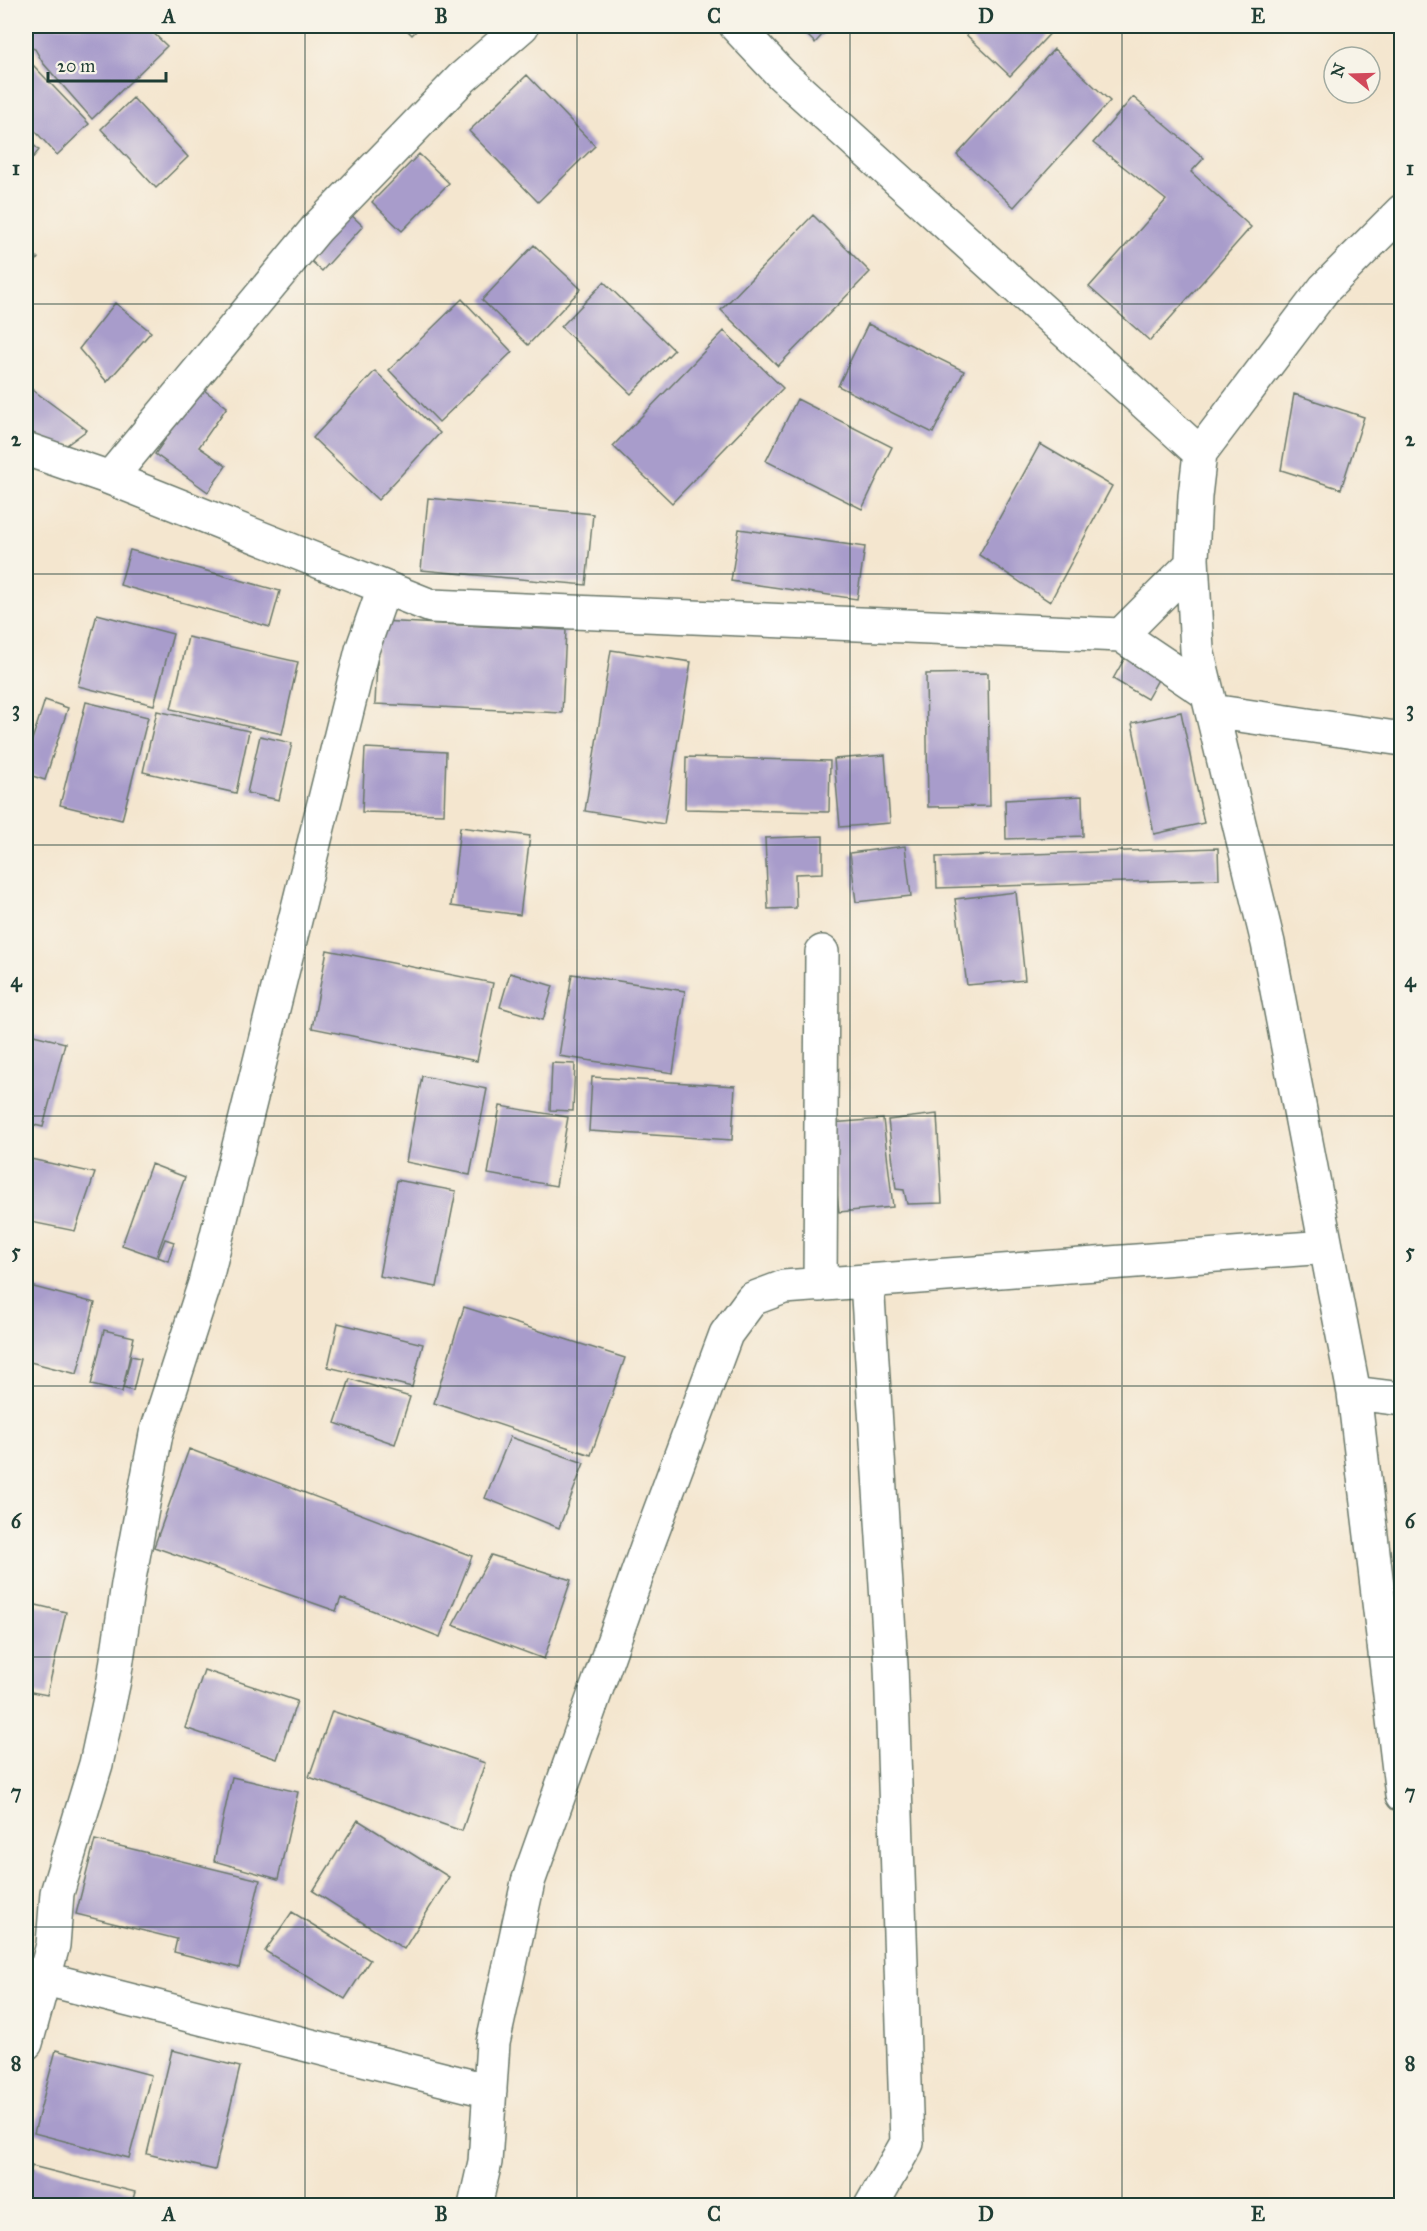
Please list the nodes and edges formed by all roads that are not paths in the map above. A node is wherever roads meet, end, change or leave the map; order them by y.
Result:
1 (522, 26) edge
2 (736, 26) edge
3 (1401, 211) edge
4 (26, 449) edge
5 (1200, 453) junction
6 (110, 478) junction
7 (1192, 564) junction
8 (384, 588) junction
9 (1121, 634) junction
10 (1209, 702) junction
11 (1401, 739) edge
12 (822, 952) dead end
13 (1326, 1247) junction
14 (867, 1281) junction
15 (820, 1285) junction
16 (1354, 1393) junction
17 (1401, 1399) edge
18 (1401, 1795) edge
19 (35, 1977) edge
20 (26, 2043) edge
21 (490, 2091) junction
22 (474, 2205) edge
23 (871, 2205) edge

1 - 6 street
2 - 5 street
3 - 5 street
4 - 6 street
5 - 7 street
6 - 8 street
7 - 9 street
7 - 10 street
8 - 9 street
8 - 19 street
9 - 10 street
10 - 11 street
10 - 13 street
12 - 15 street
13 - 14 street
13 - 16 street
14 - 15 street
14 - 23 street
15 - 21 street
16 - 17 street
16 - 18 street
19 - 20 street
19 - 21 street
21 - 22 street

